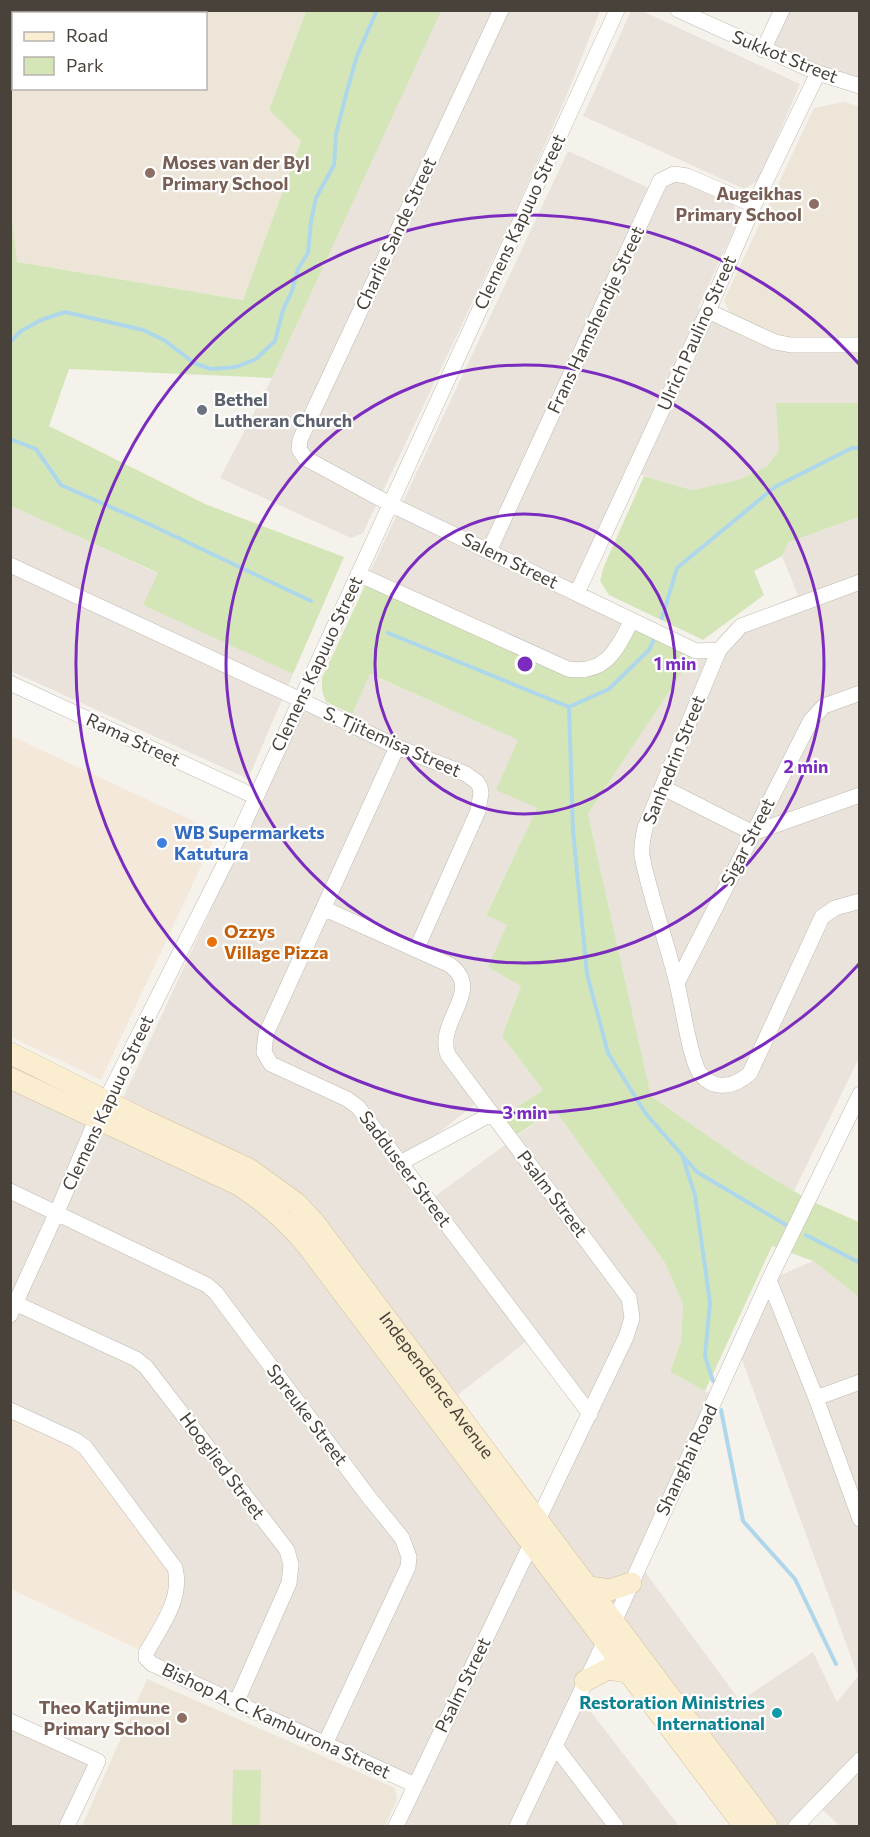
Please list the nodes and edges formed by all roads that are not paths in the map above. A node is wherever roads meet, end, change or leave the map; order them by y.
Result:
1 (501, 10) edge
2 (617, 10) edge
3 (678, 10) edge
4 (782, 10) edge
5 (763, 50) junction
6 (818, 73) junction
7 (860, 86) edge
8 (754, 205) junction
9 (708, 311) junction
10 (860, 345) edge
11 (305, 458) joint
12 (390, 504) junction
13 (489, 551) junction
14 (10, 565) edge
15 (358, 574) junction
16 (860, 582) edge
17 (577, 593) junction
18 (632, 620) junction
19 (718, 650) junction
20 (10, 683) edge
21 (860, 693) edge
22 (301, 700) junction
23 (397, 747) junction
24 (662, 787) junction
25 (860, 795) edge
26 (256, 797) junction
27 (753, 833) junction
28 (860, 901) edge
29 (325, 909) junction
30 (416, 950) junction
31 (677, 983) junction
32 (10, 1053) edge
33 (10, 1078) edge
34 (860, 1094) edge
35 (102, 1109) junction
36 (491, 1114) junction
37 (402, 1162) junction
38 (10, 1191) edge
39 (57, 1212) junction
40 (769, 1280) junction
41 (13, 1309) edge
42 (860, 1382) edge
43 (816, 1398) junction
44 (10, 1410) edge
45 (590, 1414) junction
46 (860, 1519) edge
47 (538, 1520) junction
48 (531, 1544) junction
49 (631, 1583) junction
50 (588, 1587) junction
51 (614, 1622) junction
52 (603, 1641) junction
53 (628, 1672) junction
54 (585, 1681) junction
55 (236, 1702) junction
56 (10, 1721) edge
57 (325, 1743) junction
58 (555, 1746) junction
59 (858, 1765) edge
60 (415, 1785) junction
61 (67, 1827) edge
62 (396, 1827) edge
63 (517, 1827) edge
64 (616, 1827) edge
65 (744, 1827) edge
66 (767, 1827) edge
67 (796, 1827) edge

1 - 11 street, Charlie Sande Street
2 - 12 street, Clemens Kapuuo Street
3 - 5 street, Sukkot Street
4 - 5 street
5 - 6 street, Sukkot Street
6 - 7 street, Sukkot Street
6 - 8 street, Ulrich Paulino Street
8 - 9 street, Ulrich Paulino Street
8 - 13 street, Frans Hamshendje Street
9 - 10 street
9 - 17 street, Ulrich Paulino Street
11 - 12 street, Salem Street
12 - 13 street, Salem Street
12 - 15 street, Clemens Kapuuo Street
13 - 17 street, Salem Street
14 - 22 street, S. Tjitemisa Street
15 - 18 street
15 - 22 street, Clemens Kapuuo Street
16 - 19 street, Sanhedrin Street
17 - 18 street, Salem Street
18 - 19 street, Salem Street
19 - 24 street, Sanhedrin Street
20 - 26 street, Rama Street
21 - 27 street, Sigar Street
22 - 23 street, S. Tjitemisa Street
22 - 26 street, Clemens Kapuuo Street
23 - 29 street, Sadduseer Street
23 - 30 street, S. Tjitemisa Street
24 - 27 street
24 - 31 street, Sanhedrin Street
25 - 27 street
26 - 35 street, Clemens Kapuuo Street
27 - 31 street, Sigar Street
28 - 31 street, Sanhedrin Street
29 - 30 street, Psalm Street
29 - 37 street, Sadduseer Street
30 - 36 street, Psalm Street
32 - 35 main road, Independence Avenue
33 - 35 main road, Independence Avenue
34 - 40 street, Shanghai Road
35 - 39 street, Clemens Kapuuo Street
35 - 47 main road, Independence Avenue
35 - 48 main road, Independence Avenue
36 - 37 street
36 - 45 street, Psalm Street
37 - 45 street, Sadduseer Street
38 - 39 street, Spreuke Street
39 - 41 street, Clemens Kapuuo Street
39 - 57 street, Spreuke Street
40 - 43 street
40 - 49 street, Shanghai Road
41 - 55 street, Hooglied Street
42 - 43 street
43 - 46 street
44 - 55 street, Bishop A. C. Kamburona Street
45 - 47 street, Psalm Street
47 - 50 main road, Independence Avenue
48 - 52 main road, Independence Avenue
48 - 60 street, Psalm Street
49 - 50 main road
49 - 51 street, Shanghai Road
50 - 51 main road, Independence Avenue
51 - 52 street, Shanghai Road
51 - 66 main road, Independence Avenue
52 - 53 main road, Independence Avenue
52 - 54 street, Shanghai Road
53 - 54 main road
53 - 65 main road, Independence Avenue
54 - 58 street, Shanghai Road
55 - 57 street, Bishop A. C. Kamburona Street
56 - 61 street
57 - 60 street, Bishop A. C. Kamburona Street
58 - 63 street, Shanghai Road
58 - 64 street
59 - 67 street
60 - 62 street, Psalm Street

